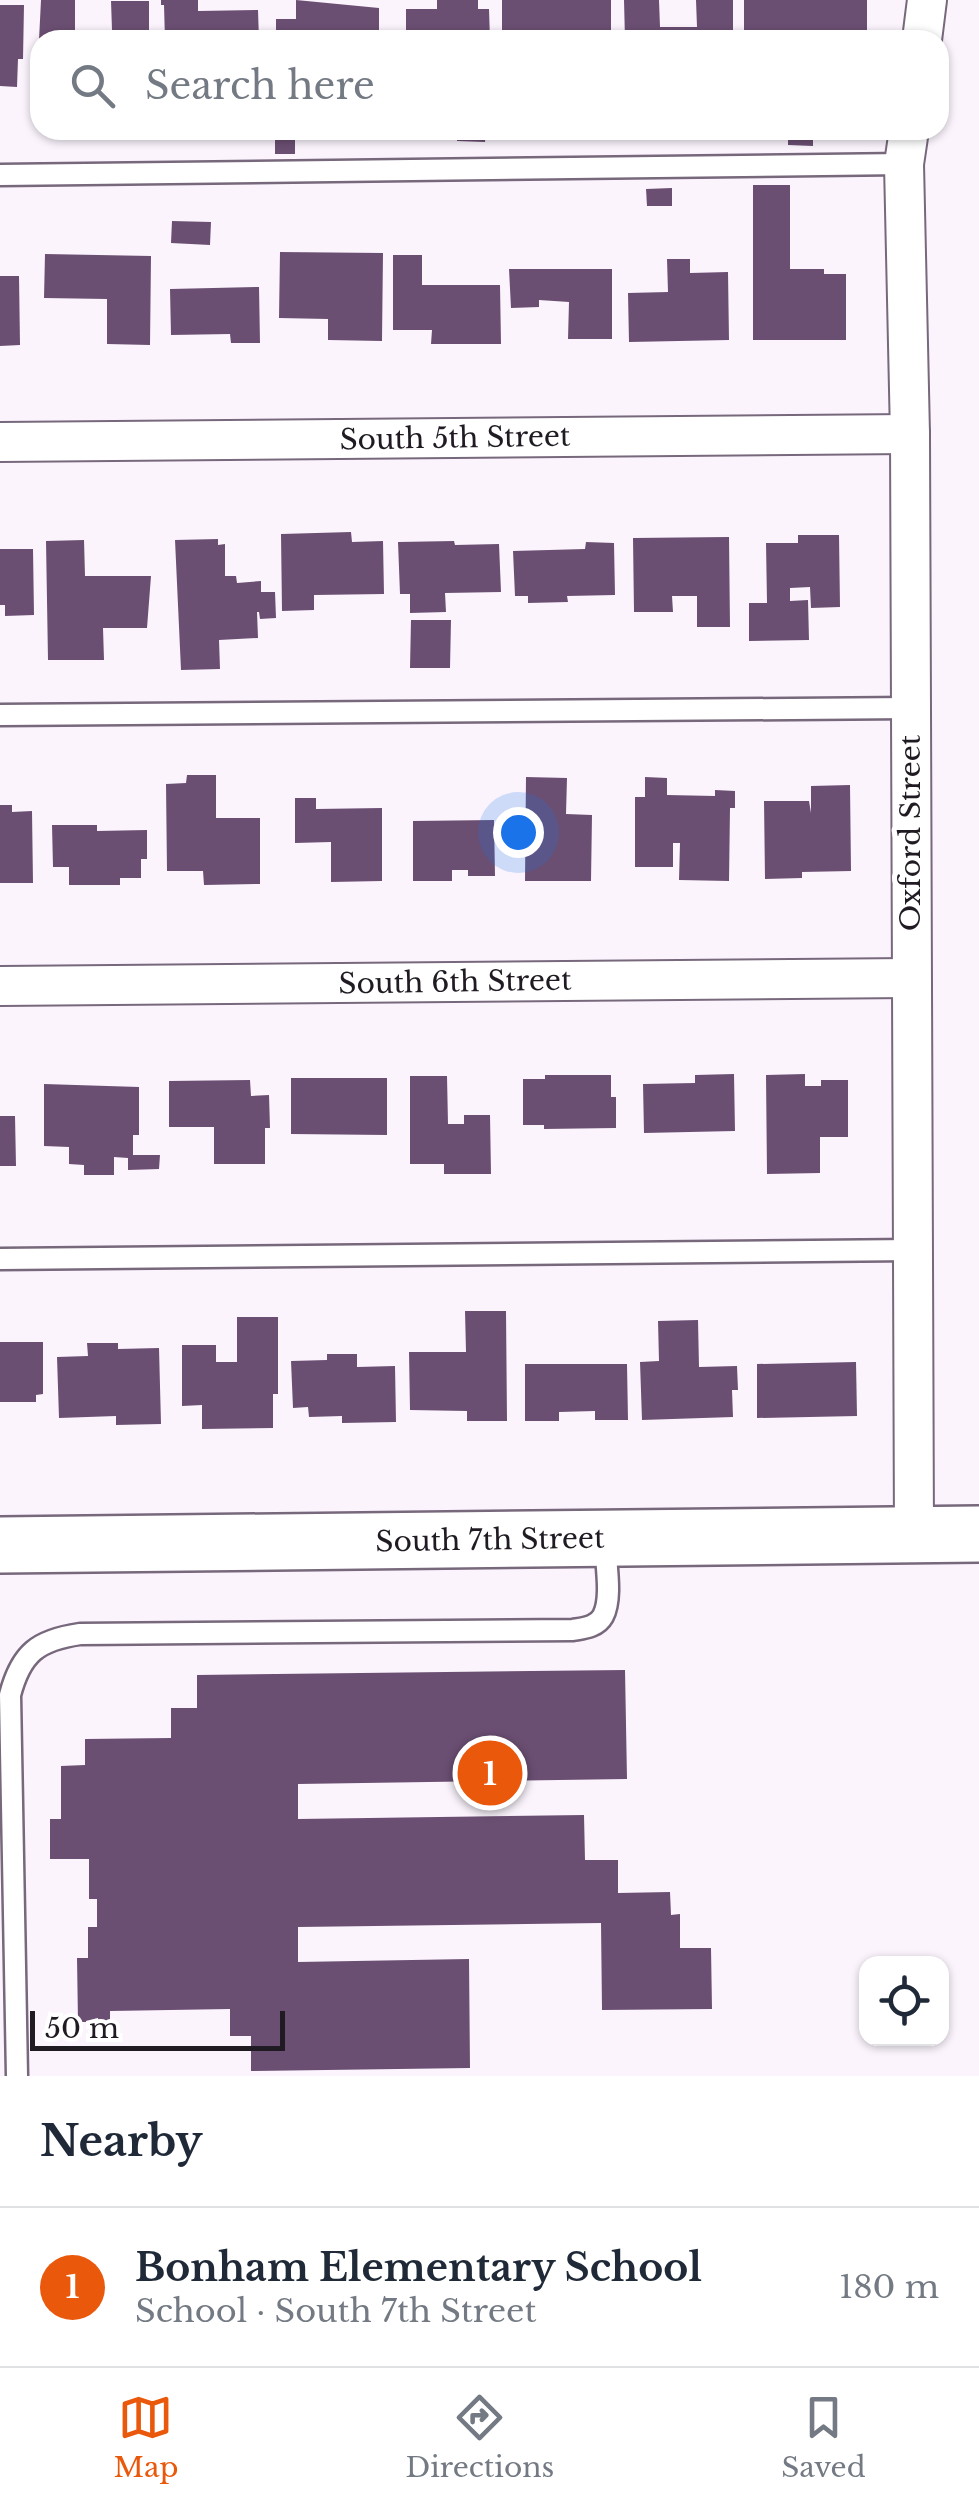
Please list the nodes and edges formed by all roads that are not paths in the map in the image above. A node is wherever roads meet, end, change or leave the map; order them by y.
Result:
1 (927, 0) edge
2 (923, 30) edge
3 (907, 147) edge
4 (0, 175) edge
5 (910, 434) junction
6 (0, 442) edge
7 (910, 708) junction
8 (0, 715) edge
9 (910, 978) junction
10 (0, 986) edge
11 (912, 1250) junction
12 (0, 1260) edge
13 (979, 1534) edge
14 (914, 1536) junction
15 (605, 1539) junction
16 (0, 1545) edge
17 (6, 1777) edge
18 (17, 2076) edge

1 - 2 street
3 - 4 lane
3 - 5 street, Oxford Street
5 - 6 street, South 5th Street
5 - 7 street, Oxford Street
7 - 8 lane
7 - 9 street, Oxford Street
9 - 10 street, South 6th Street
9 - 11 street, Oxford Street
11 - 12 lane
11 - 14 street, Oxford Street
13 - 14 main road, South 7th Street
14 - 15 main road, South 7th Street
15 - 16 main road, South 7th Street
15 - 17 lane
17 - 18 lane

